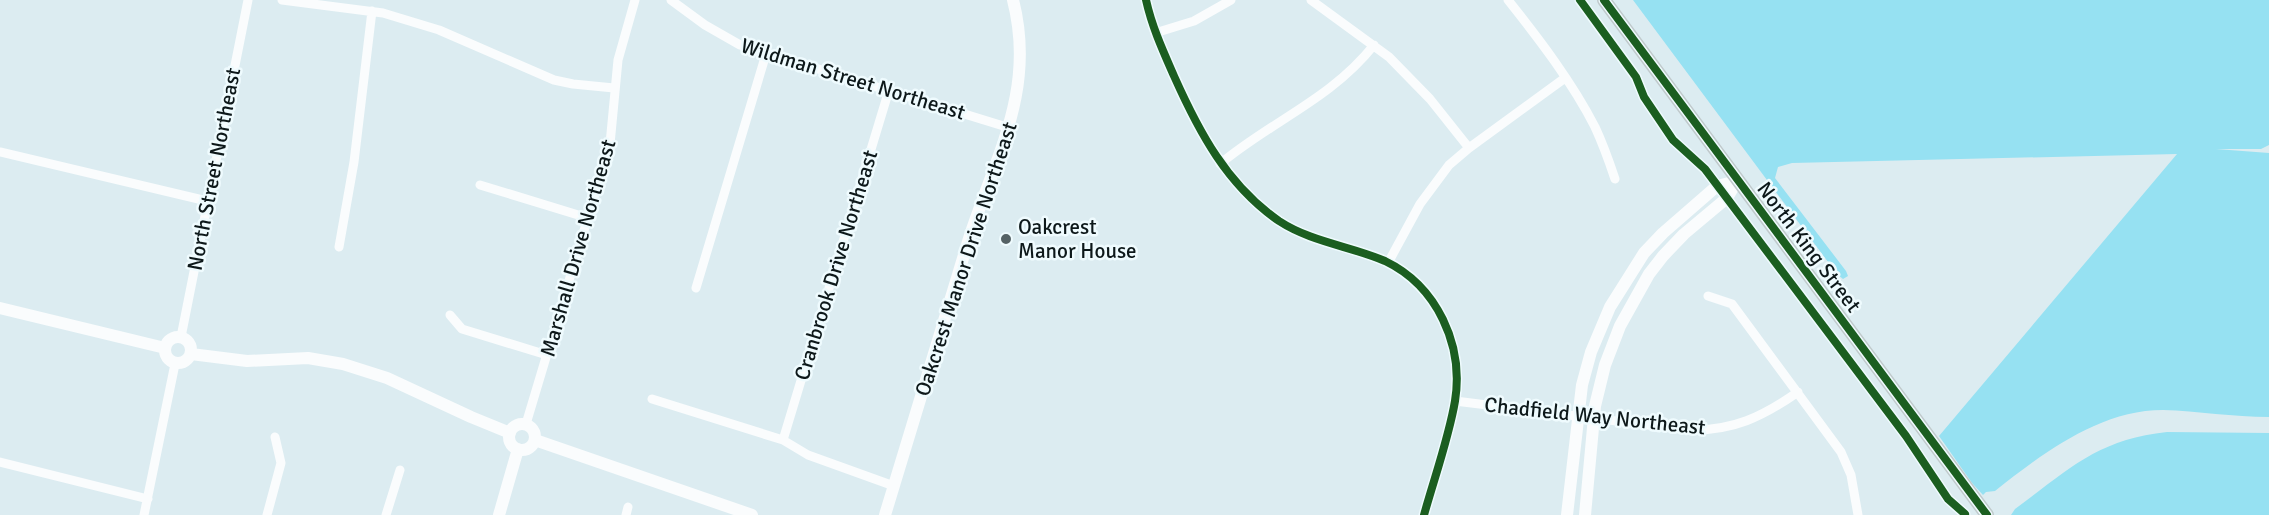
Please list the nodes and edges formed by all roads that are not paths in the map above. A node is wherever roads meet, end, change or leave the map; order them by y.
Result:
1 (248, 0) edge
2 (282, 0) edge
3 (636, 0) edge
4 (671, 0) edge
5 (1014, 0) edge
6 (1146, 0) edge
7 (1231, 0) edge
8 (1311, 0) edge
9 (1508, 0) edge
10 (1604, 0) edge
11 (372, 10) junction
12 (1155, 33) junction
13 (1374, 45) junction
14 (766, 54) junction
15 (1565, 78) junction
16 (614, 88) junction
17 (889, 90) junction
18 (1010, 128) junction
19 (1469, 148) junction
20 (0, 152) edge
21 (1220, 164) junction
22 (1615, 179) dead end
23 (1737, 181) junction
24 (480, 185) dead end
25 (207, 201) junction
26 (588, 218) junction
27 (339, 247) dead end
28 (1388, 263) junction
29 (696, 288) dead end
30 (1708, 296) dead end
31 (0, 308) edge
32 (450, 315) dead end
33 (181, 337) junction
34 (165, 348) junction
35 (191, 354) junction
36 (547, 355) junction
37 (176, 364) junction
38 (1798, 392) junction
39 (652, 399) dead end
40 (1455, 401) junction
41 (1577, 416) junction
42 (1594, 418) junction
43 (526, 424) junction
44 (510, 433) junction
45 (275, 437) dead end
46 (535, 440) junction
47 (783, 440) junction
48 (518, 449) junction
49 (0, 462) edge
50 (400, 470) dead end
51 (894, 486) junction
52 (148, 499) junction
53 (747, 514) edge
54 (144, 515) edge
55 (267, 515) edge
56 (386, 515) edge
57 (499, 515) edge
58 (885, 515) edge
59 (1424, 515) edge
60 (1567, 515) edge
61 (1585, 515) edge
62 (1858, 515) edge
63 (1987, 515) edge

1 - 25 street, North Street Northeast
2 - 11 street
3 - 16 street, Marshall Drive Northeast
4 - 14 street, Wildman Street Northeast
5 - 18 street, Oakcrest Manor Drive Northeast
6 - 12 street
7 - 12 street
8 - 13 street
9 - 15 street
10 - 23 main road, North King Street
11 - 16 street
11 - 27 street
12 - 21 street
13 - 19 street
13 - 21 street
14 - 17 street, Wildman Street Northeast
14 - 29 street
15 - 19 street
15 - 22 street
16 - 26 street, Marshall Drive Northeast
17 - 18 street, Wildman Street Northeast
17 - 47 street, Cranbrook Drive Northeast
18 - 51 street, Oakcrest Manor Drive Northeast
19 - 28 street
20 - 25 street
21 - 28 street
23 - 41 street
23 - 42 street
23 - 63 main road, North King Street
24 - 26 street
25 - 33 street, North Street Northeast
26 - 36 street, Marshall Drive Northeast
28 - 40 street
30 - 38 street
31 - 34 street
32 - 36 street
33 - 34 street
33 - 35 street
34 - 37 street
35 - 37 street
35 - 44 street
36 - 43 street, Marshall Drive Northeast
37 - 52 street
38 - 42 street, Chadfield Way Northeast
38 - 62 street
39 - 47 street
40 - 41 street, Chadfield Way Northeast
40 - 59 street
41 - 42 street, Chadfield Way Northeast
41 - 60 street
42 - 61 street
43 - 44 street
43 - 46 street
44 - 48 street
45 - 55 street
46 - 48 street
46 - 53 street
47 - 51 street
48 - 57 street
49 - 52 street
50 - 56 street
51 - 58 street, Oakcrest Manor Drive Northeast
52 - 54 street

